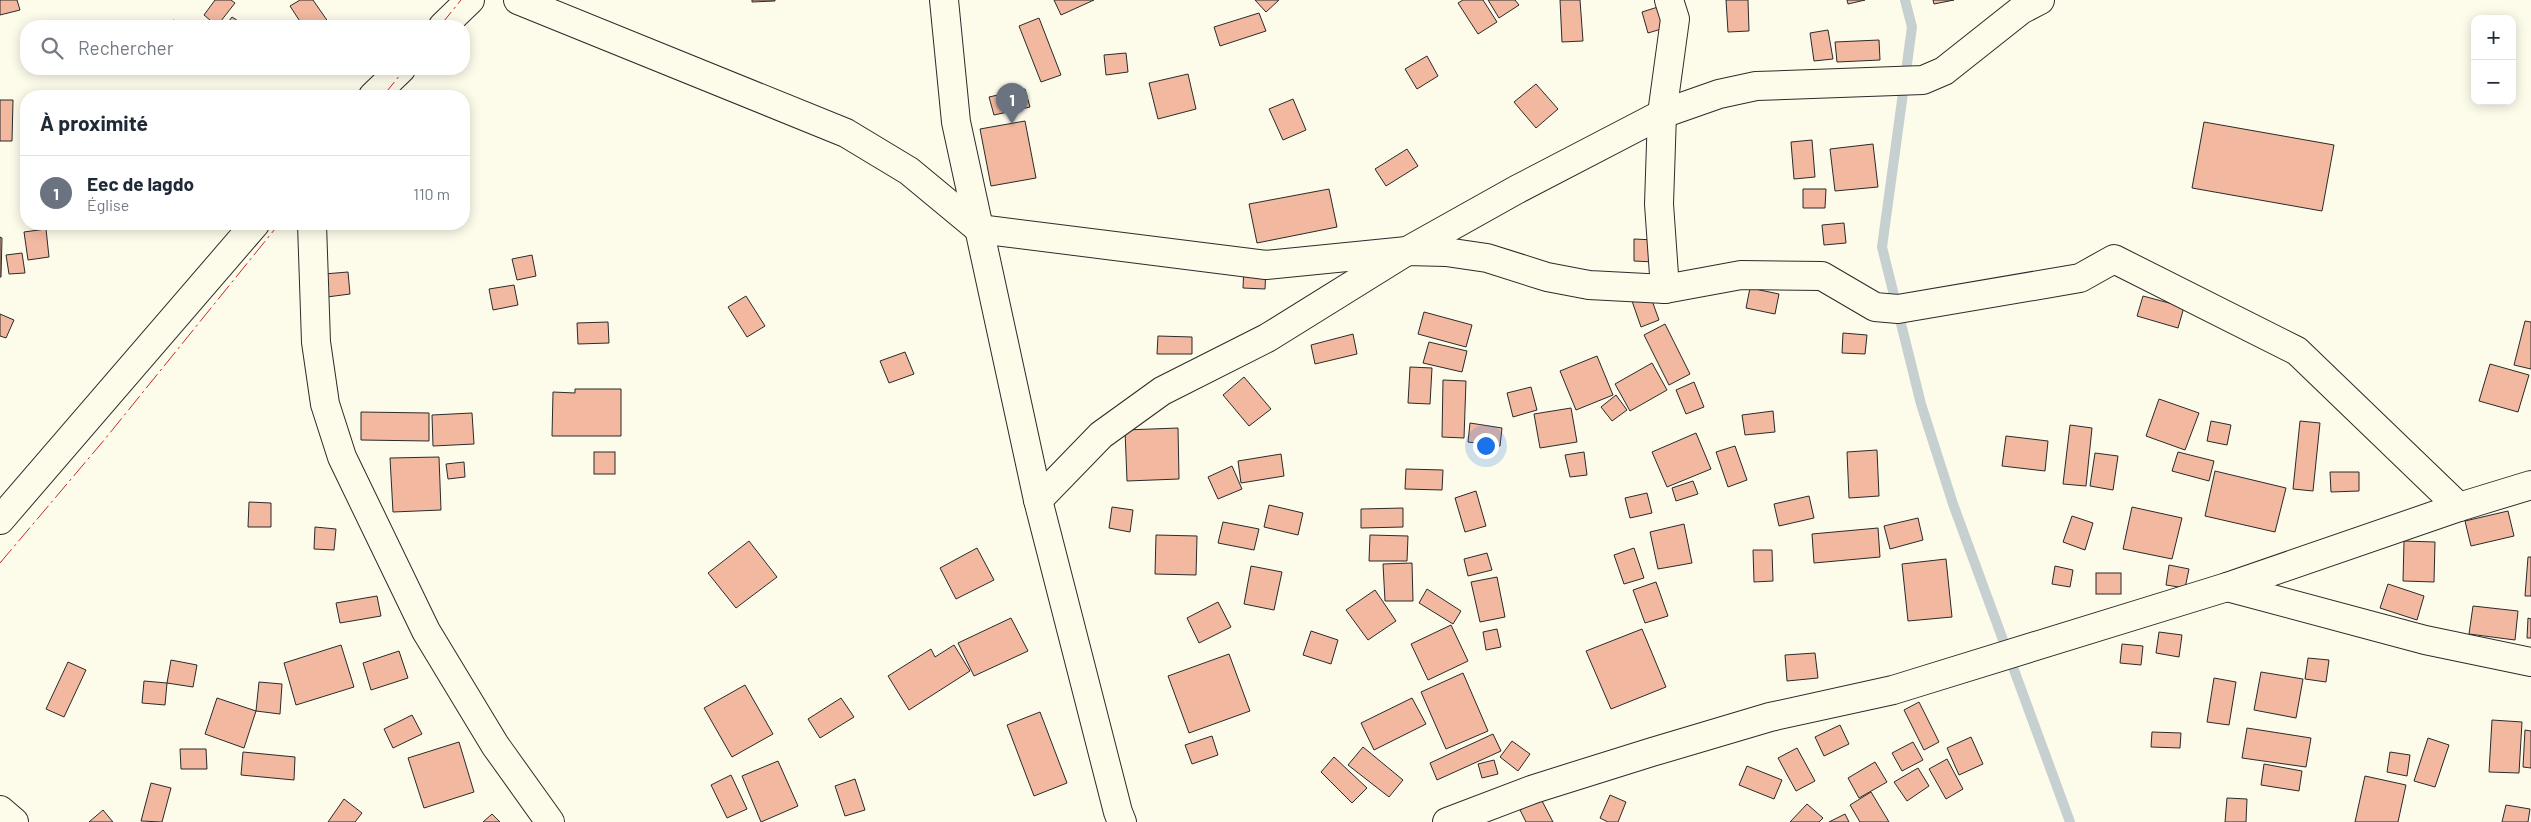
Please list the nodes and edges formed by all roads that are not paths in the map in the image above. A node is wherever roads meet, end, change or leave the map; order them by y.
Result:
1 (518, 0) edge
2 (944, 0) edge
3 (1669, 0) edge
4 (2040, 0) edge
5 (395, 75) edge
6 (379, 90) edge
7 (1662, 114) junction
8 (979, 229) junction
9 (250, 230) edge
10 (312, 230) edge
11 (1407, 251) junction
12 (1665, 289) junction
13 (2531, 485) edge
14 (1038, 500) junction
15 (2459, 507) junction
16 (0, 520) edge
17 (2228, 587) junction
18 (2531, 662) edge
19 (0, 810) edge
20 (14, 822) edge
21 (550, 822) edge
22 (1122, 822) edge
23 (1448, 822) edge

1 - 8 street
2 - 8 street
3 - 7 street
4 - 7 street
5 - 6 street
7 - 11 street
7 - 12 street
8 - 11 street
8 - 14 street
9 - 16 street
10 - 21 street
11 - 12 street
11 - 14 street
12 - 15 street
13 - 15 street
14 - 22 street
15 - 17 street
17 - 18 street
17 - 23 street
19 - 20 street

